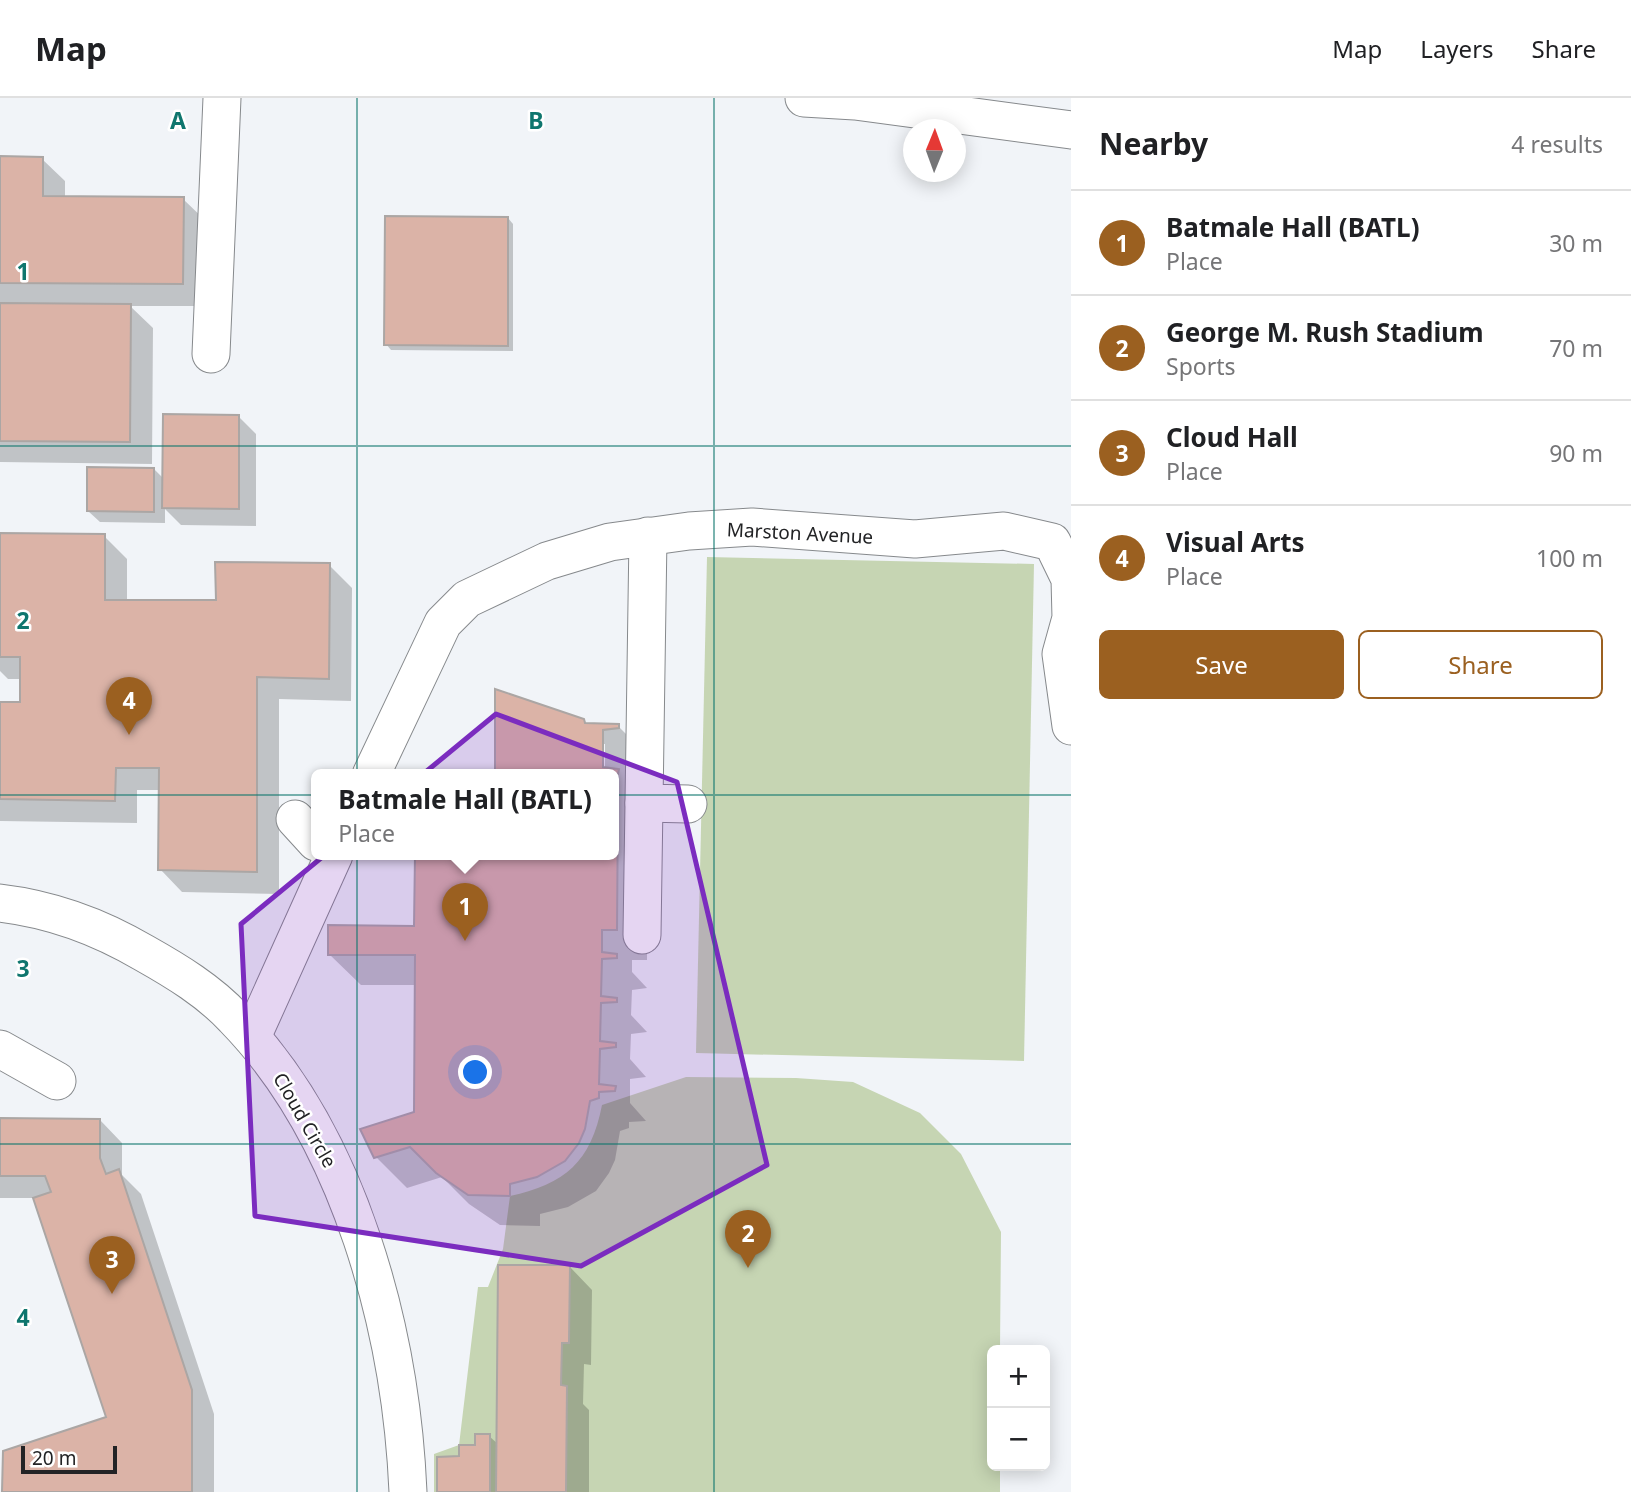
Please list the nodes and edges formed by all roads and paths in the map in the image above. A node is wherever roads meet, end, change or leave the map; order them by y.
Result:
1 (222, 98) edge
2 (804, 98) edge
3 (1071, 130) edge
4 (211, 354) dead end
5 (648, 536) junction
6 (1071, 726) edge
7 (374, 769) edge
8 (644, 803) junction
9 (688, 804) dead end
10 (316, 860) edge
11 (0, 903) edge
12 (642, 935) dead end
13 (252, 1037) junction
14 (0, 1049) edge
15 (57, 1081) dead end
16 (408, 1492) edge

1 - 4 street
2 - 3 street
5 - 6 street, Marston Avenue
5 - 7 street, Marston Avenue
5 - 8 street
8 - 9 street
8 - 12 street
10 - 13 street
11 - 13 street, Cloud Circle
13 - 16 street, Cloud Circle
14 - 15 street

